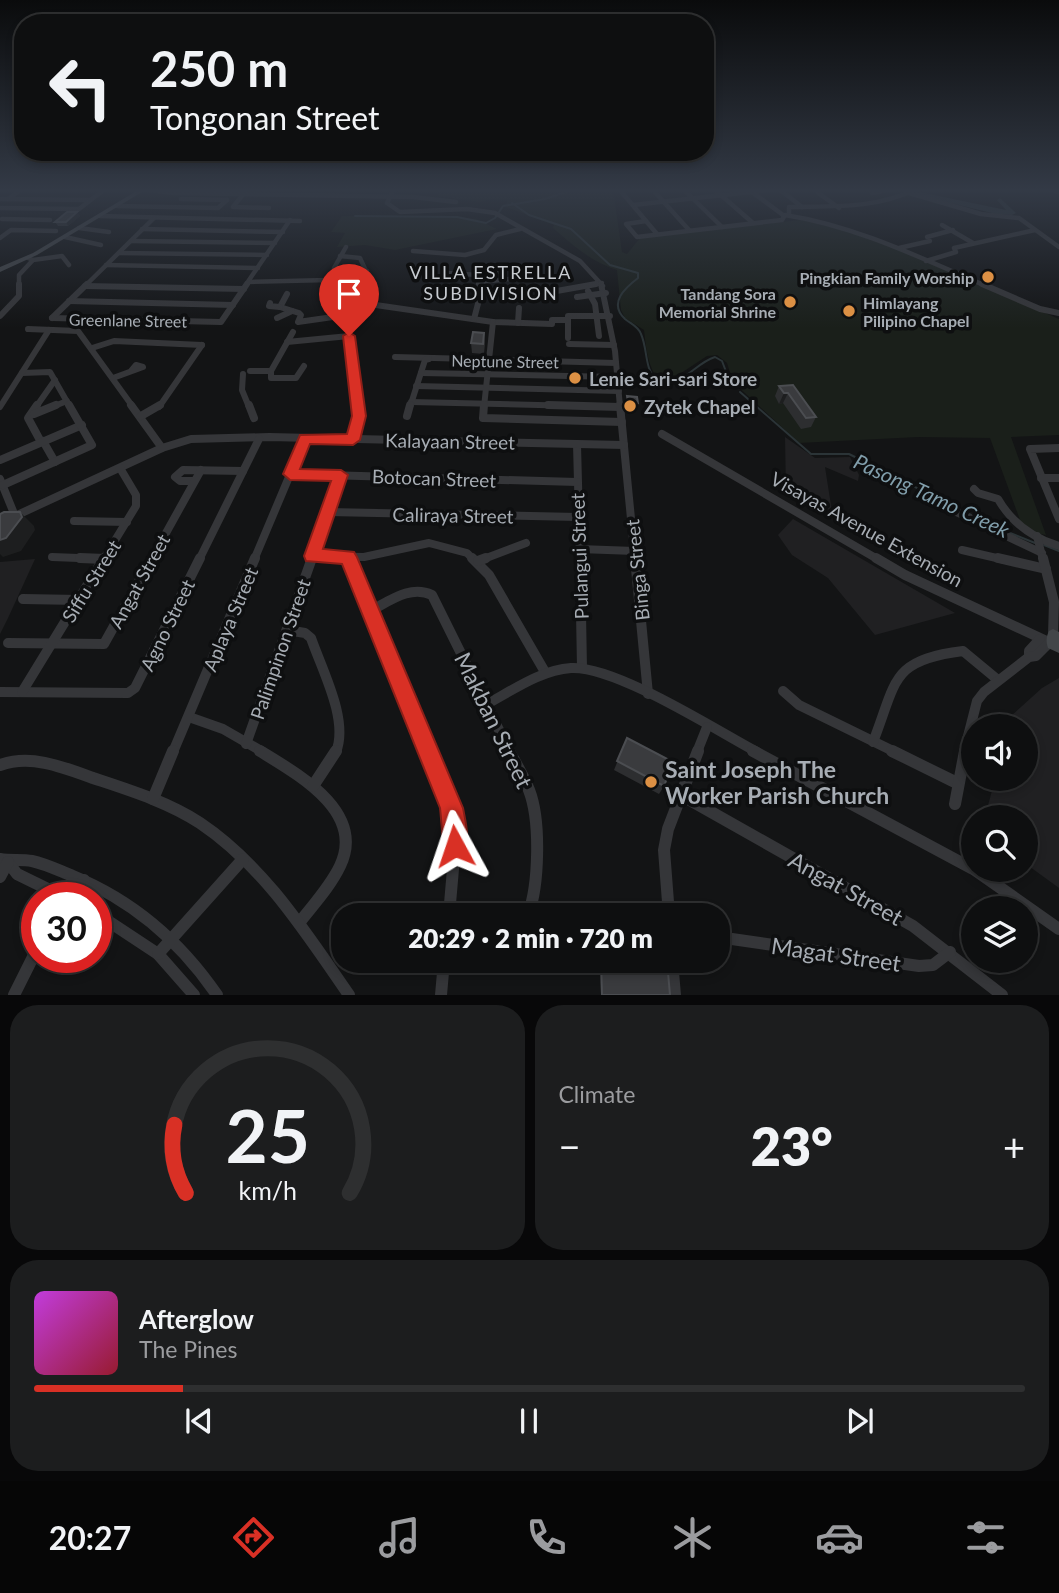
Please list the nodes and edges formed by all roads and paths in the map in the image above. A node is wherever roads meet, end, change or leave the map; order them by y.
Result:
1 (136, 235) edge
2 (281, 235) edge
3 (496, 235) edge
4 (532, 235) edge
5 (861, 235) edge
6 (939, 235) edge
7 (961, 235) edge
8 (1009, 235) edge
9 (1043, 235) edge
10 (65, 237) joint
11 (131, 241) junction
12 (275, 243) junction
13 (973, 243) junction
14 (101, 245) dead end
15 (346, 247) dead end
16 (1059, 247) edge
17 (899, 248) junction
18 (413, 251) dead end
19 (119, 253) junction
20 (267, 255) junction
21 (340, 256) junction
22 (31, 259) junction
23 (926, 261) junction
24 (69, 265) dead end
25 (106, 265) junction
26 (258, 268) junction
27 (0, 270) edge
28 (367, 271) junction
29 (504, 271) dead end
30 (447, 273) dead end
31 (479, 278) junction
32 (509, 279) dead end
33 (328, 281) dead end
34 (249, 282) junction
35 (602, 283) junction
36 (85, 286) junction
37 (244, 289) junction
38 (481, 292) junction
39 (512, 292) dead end
40 (551, 292) dead end
41 (589, 293) junction
42 (606, 293) junction
43 (286, 295) dead end
44 (577, 297) dead end
45 (69, 301) junction
46 (355, 302) junction
47 (270, 303) dead end
48 (233, 305) junction
49 (280, 307) junction
50 (519, 307) dead end
51 (292, 312) junction
52 (1059, 313) edge
53 (347, 315) junction
54 (0, 316) edge
55 (596, 316) junction
56 (610, 316) junction
57 (277, 318) dead end
58 (568, 318) junction
59 (474, 319) junction
60 (493, 322) junction
61 (518, 323) junction
62 (28, 329) dead end
63 (49, 330) junction
64 (293, 332) dead end
65 (349, 336) junction
66 (598, 336) dead end
67 (287, 342) junction
68 (614, 345) junction
69 (92, 348) junction
70 (395, 356) dead end
71 (429, 359) junction
72 (490, 360) junction
73 (616, 363) junction
74 (304, 366) dead end
75 (131, 371) dead end
76 (271, 371) junction
77 (22, 373) junction
78 (421, 373) junction
79 (488, 374) junction
80 (617, 377) junction
81 (113, 378) junction
82 (55, 380) junction
83 (416, 386) junction
84 (486, 388) junction
85 (619, 391) junction
86 (67, 401) junction
87 (411, 402) junction
88 (484, 403) junction
89 (0, 407) edge
90 (620, 407) junction
91 (32, 415) junction
92 (141, 416) junction
93 (407, 416) dead end
94 (254, 418) dead end
95 (622, 422) junction
96 (82, 425) junction
97 (662, 434) dead end
98 (260, 439) junction
99 (305, 439) junction
100 (353, 440) junction
101 (42, 442) junction
102 (578, 444) junction
103 (624, 445) junction
104 (162, 448) junction
105 (1059, 448) edge
106 (0, 460) edge
107 (55, 462) junction
108 (120, 468) junction
109 (201, 470) junction
110 (243, 471) junction
111 (290, 474) junction
112 (341, 475) junction
113 (1041, 478) junction
114 (1059, 478) edge
115 (194, 481) junction
116 (1, 482) edge
117 (577, 482) junction
118 (974, 489) dead end
119 (1046, 493) junction
120 (1059, 496) edge
121 (1056, 508) edge
122 (952, 510) dead end
123 (328, 512) junction
124 (15, 516) junction
125 (578, 517) junction
126 (1059, 519) edge
127 (74, 521) dead end
128 (127, 522) junction
129 (0, 523) edge
130 (526, 542) dead end
131 (1040, 545) junction
132 (1059, 547) edge
133 (579, 549) junction
134 (962, 550) dead end
135 (635, 551) junction
136 (313, 556) junction
137 (52, 557) dead end
138 (348, 557) junction
139 (104, 559) junction
140 (478, 562) junction
141 (1046, 569) junction
142 (23, 599) dead end
143 (79, 600) junction
144 (372, 610) junction
145 (287, 631) junction
146 (1052, 641) edge
147 (8, 643) dead end
148 (52, 643) junction
149 (582, 668) junction
150 (545, 672) junction
151 (998, 680) junction
152 (783, 691) dead end
153 (0, 692) edge
154 (22, 692) junction
155 (648, 694) junction
156 (487, 704) junction
157 (189, 717) junction
158 (707, 726) junction
159 (873, 742) junction
160 (246, 744) junction
161 (0, 765) edge
162 (957, 783) junction
163 (313, 786) junction
164 (681, 795) junction
165 (153, 799) junction
166 (955, 804) dead end
167 (243, 859) junction
168 (4, 861) edge
169 (961, 862) edge
170 (0, 877) edge
171 (84, 880) joint
172 (33, 882) edge
173 (992, 882) edge
174 (450, 903) edge
175 (532, 903) edge
176 (667, 903) edge
177 (299, 923) junction
178 (112, 924) edge
179 (1059, 929) edge
180 (172, 938) junction
181 (730, 939) edge
182 (950, 952) junction
183 (158, 954) junction
184 (25, 973) edge
185 (443, 973) edge
186 (673, 973) edge
187 (14, 995) edge
188 (194, 995) edge
189 (217, 995) edge
190 (349, 995) edge
191 (441, 995) edge
192 (675, 995) edge
193 (1002, 995) edge

1 - 11 street, Greenlane Street
2 - 12 street
3 - 18 street
4 - 35 street
5 - 17 street
6 - 17 street
7 - 13 street
8 - 13 street
9 - 16 street
10 - 14 street
10 - 22 main road
11 - 12 street
11 - 19 street, Greenlane Street
12 - 20 street
13 - 23 street
15 - 21 street
17 - 23 street
19 - 20 street
19 - 25 street, Greenlane Street
20 - 26 street
21 - 28 street
21 - 28 street
22 - 24 street
22 - 27 main road
22 - 54 street
23 - 52 street
25 - 26 street
25 - 36 street, Greenlane Street
26 - 34 street
28 - 46 street
29 - 31 street
30 - 31 street
31 - 32 street
31 - 38 street
33 - 34 street
34 - 37 street
35 - 40 street
35 - 42 street, Binga Street
36 - 37 street
36 - 45 street, Greenlane Street
37 - 48 street
38 - 39 street
38 - 59 street
41 - 42 street
41 - 44 street
41 - 55 street
42 - 56 street, Binga Street
43 - 49 street
45 - 48 street
45 - 48 street, Greenlane Street
46 - 53 street
46 - 59 street
47 - 49 street
49 - 51 street
50 - 61 street
51 - 53 street
51 - 57 street
53 - 65 street
55 - 56 street
55 - 58 street
55 - 66 street
56 - 68 street, Binga Street
58 - 61 street
58 - 68 street
59 - 60 street
60 - 61 street
60 - 72 street
62 - 63 street
63 - 69 street
63 - 77 street
64 - 67 street
65 - 67 street
65 - 100 street
67 - 76 street
68 - 73 street, Binga Street
69 - 81 street
69 - 92 street
70 - 71 street, Neptune Street
71 - 72 street, Neptune Street
71 - 78 street
72 - 73 street, Neptune Street
72 - 79 street
73 - 80 street, Binga Street
74 - 76 street
75 - 81 street
76 - 94 street
77 - 82 street
77 - 89 street
78 - 79 street
78 - 83 street
79 - 80 street
79 - 84 street
80 - 85 street, Binga Street
81 - 92 street
82 - 86 street
82 - 91 street
83 - 84 street
83 - 87 street
84 - 85 street
84 - 88 street
85 - 90 street, Binga Street
86 - 91 street
86 - 96 street
87 - 88 street
87 - 93 street
88 - 90 street
88 - 95 street
90 - 95 street, Binga Street
91 - 101 street
92 - 104 street
95 - 103 street, Binga Street
96 - 101 street
96 - 107 street
97 - 146 street, Visayas Avenue Extension
98 - 99 street, Kalayaan Street
98 - 104 street, Kalayaan Street
98 - 110 street, Agno Street
99 - 100 street, Kalayaan Street
99 - 111 street, Aplaya Street
100 - 102 street, Kalayaan Street
101 - 106 street
101 - 107 street
102 - 103 street, Kalayaan Street
102 - 117 street, Pulangui Street
103 - 135 street, Binga Street
104 - 108 street, Kalayaan Street
105 - 113 street
107 - 116 street
108 - 124 street, Kalayaan Street
108 - 128 street, Siffu Street
109 - 110 street
109 - 115 street, Angat Street
109 - 115 street
110 - 154 street, Agno Street
111 - 112 street, Botocan Street
111 - 157 street, Aplaya Street
112 - 117 street, Botocan Street
112 - 123 street, Palimpinon Street
113 - 114 street
113 - 119 street
115 - 148 street, Angat Street
116 - 124 street
117 - 125 street, Pulangui Street
118 - 131 street
119 - 120 street
119 - 121 street
121 - 126 street
122 - 131 street
123 - 125 street, Caliraya Street
123 - 136 street, Palimpinon Street
124 - 129 street, Kalayaan Street
125 - 133 street, Pulangui Street
127 - 128 street
128 - 139 street, Siffu Street
130 - 140 street
131 - 132 street
131 - 141 street
133 - 135 street
133 - 149 street, Pulangui Street
134 - 141 street
135 - 155 street, Binga Street
136 - 138 street
136 - 145 street, Palimpinon Street
137 - 139 street
138 - 140 street
138 - 144 street
139 - 143 street, Siffu Street
140 - 150 street
141 - 146 street
142 - 143 street
143 - 148 street, Siffu Street
144 - 156 street, Makban Street
144 - 174 street
145 - 160 street, Palimpinon Street
145 - 163 street
146 - 151 street
147 - 148 street, Angat Street
148 - 154 street, Siffu Street
149 - 150 street
149 - 155 street
150 - 156 street
151 - 159 street
151 - 162 street
152 - 159 street
153 - 154 street, Agno Street
155 - 158 street
156 - 175 street, Makban Street
157 - 160 street
157 - 165 street, Aplaya Street
158 - 164 street
158 - 169 street
159 - 162 street
160 - 163 street
161 - 165 street
162 - 166 street
163 - 177 street
164 - 176 street
164 - 182 street, Angat Street
165 - 167 street
167 - 177 street
167 - 180 street
168 - 170 street
168 - 171 street
168 - 172 street
171 - 180 street
173 - 179 street
177 - 190 street
178 - 183 street
180 - 183 street
180 - 189 street
181 - 182 street, Magat Street
182 - 193 street, Angat Street
183 - 188 street
184 - 187 street
185 - 191 street
186 - 192 street

